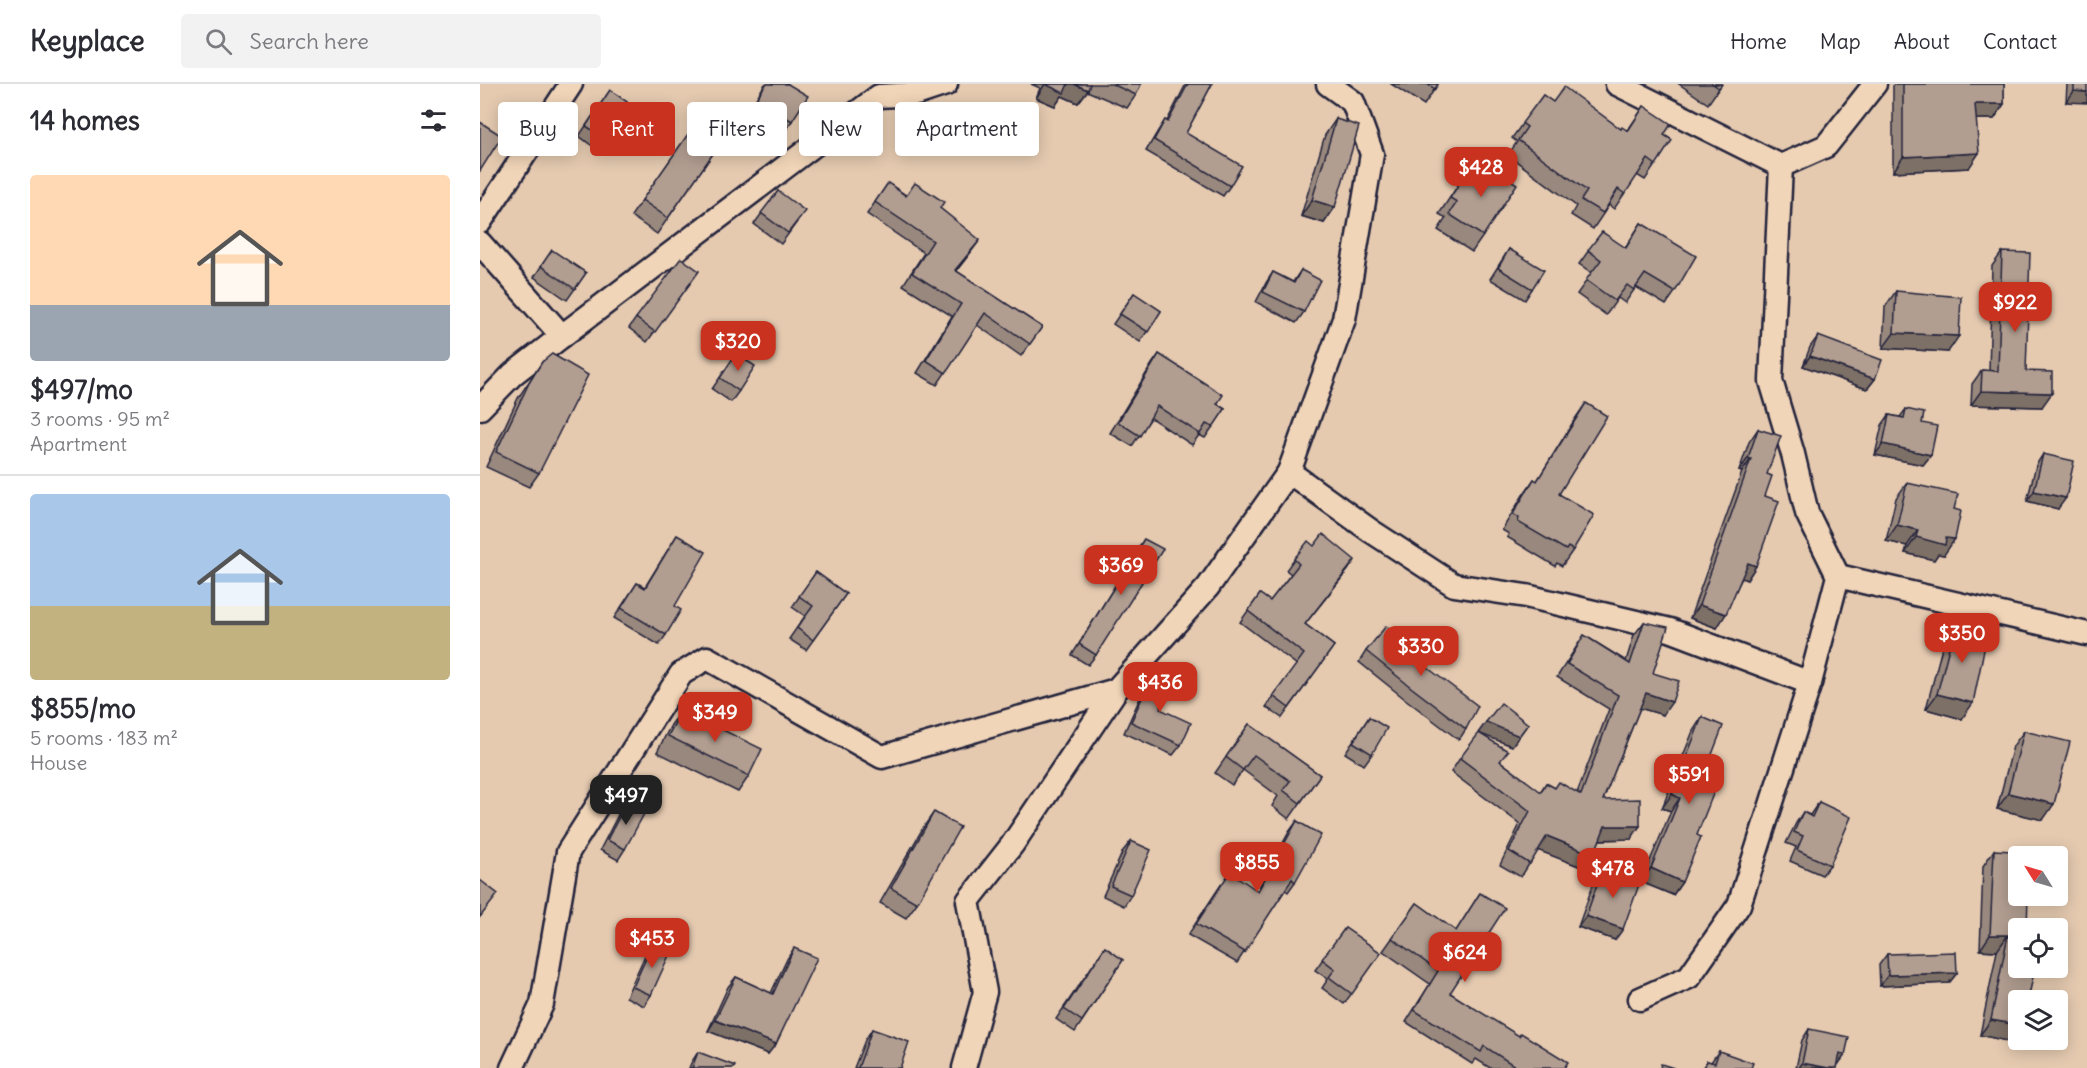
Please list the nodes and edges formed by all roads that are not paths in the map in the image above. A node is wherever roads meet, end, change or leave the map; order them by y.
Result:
1 (570, 84) edge
2 (946, 84) edge
3 (1328, 84) edge
4 (1617, 84) edge
5 (1875, 84) edge
6 (1781, 166) junction
7 (480, 222) edge
8 (480, 243) edge
9 (562, 336) junction
10 (480, 408) edge
11 (1289, 472) junction
12 (1838, 576) junction
13 (2087, 634) edge
14 (1810, 682) junction
15 (1116, 690) junction
16 (1640, 999) dead end
17 (512, 1068) edge
18 (964, 1068) edge

1 - 7 street
2 - 9 street
3 - 11 street
4 - 6 street
5 - 6 street
6 - 12 street
8 - 9 street
9 - 10 street
11 - 14 street
11 - 15 street
12 - 13 street
12 - 14 street
14 - 16 street
15 - 17 street
15 - 18 street

